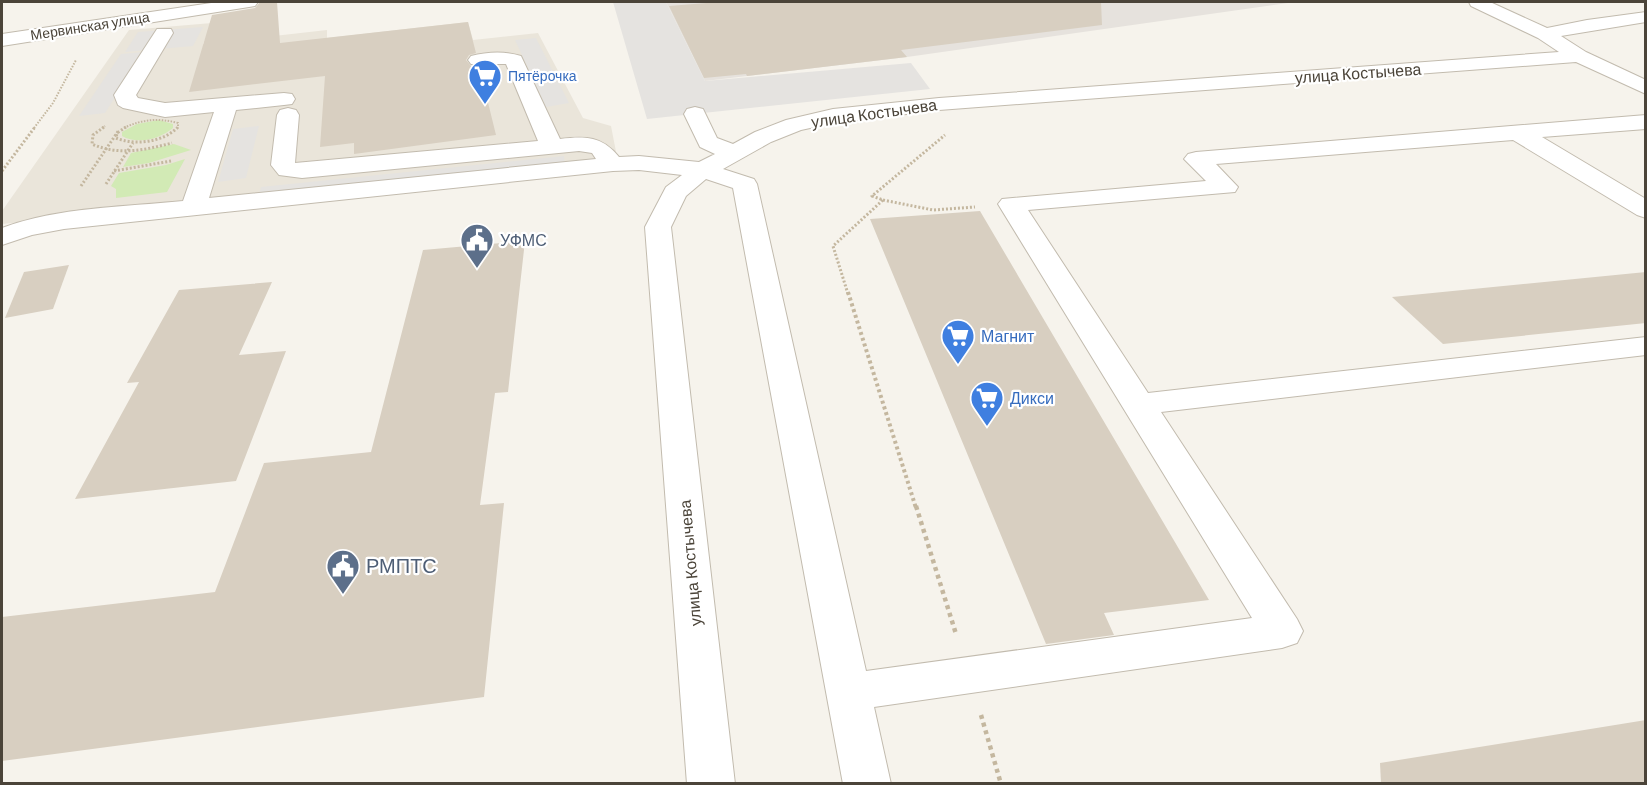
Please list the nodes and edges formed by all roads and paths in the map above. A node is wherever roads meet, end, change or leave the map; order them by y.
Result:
1 (249, 2) edge
2 (1477, 2) edge
3 (1646, 17) edge
4 (70, 29) junction
5 (164, 33) dead end
6 (1545, 34) junction
7 (2, 40) edge
8 (1579, 56) junction
9 (478, 60) dead end
10 (1646, 88) edge
11 (227, 104) junction
12 (132, 111) junction
13 (695, 114) dead end
14 (1646, 122) edge
15 (1520, 134) junction
16 (934, 135) dead end
17 (176, 141) dead end
18 (133, 142) dead end
19 (552, 146) junction
20 (105, 150) junction
21 (127, 151) junction
22 (733, 153) junction
23 (177, 159) dead end
24 (613, 164) junction
25 (703, 170) junction
26 (2, 171) edge
27 (114, 171) junction
28 (81, 186) dead end
29 (104, 187) dead end
30 (883, 200) junction
31 (1011, 204) junction
32 (194, 207) junction
33 (1646, 210) edge
34 (2, 237) edge
35 (1646, 346) edge
36 (1140, 404) junction
37 (968, 674) junction
38 (848, 692) junction
39 (711, 783) edge
40 (867, 783) edge
41 (1002, 783) edge

1 - 4 street, Мервинская улица
2 - 6 street, улица Костычева
3 - 6 street
4 - 7 street, Мервинская улица
4 - 26 path
5 - 12 street
6 - 8 street, улица Костычева
8 - 10 street, улица Костычева
8 - 22 street, улица Костычева
9 - 19 street
11 - 12 street
11 - 19 street
11 - 32 street
12 - 20 path
12 - 20 path
13 - 22 street
14 - 15 street
15 - 31 street
15 - 33 street
16 - 30 path
17 - 21 path
18 - 21 path
19 - 24 street
20 - 21 path
20 - 28 path
21 - 27 path
22 - 25 street, улица Костычева
23 - 27 path
24 - 25 street
24 - 32 street
25 - 38 street
25 - 39 street, улица Костычева
27 - 29 path
30 - 31 path
30 - 37 path
31 - 36 street
32 - 34 street
35 - 36 street
36 - 37 street
37 - 38 street
37 - 41 path
38 - 40 street

